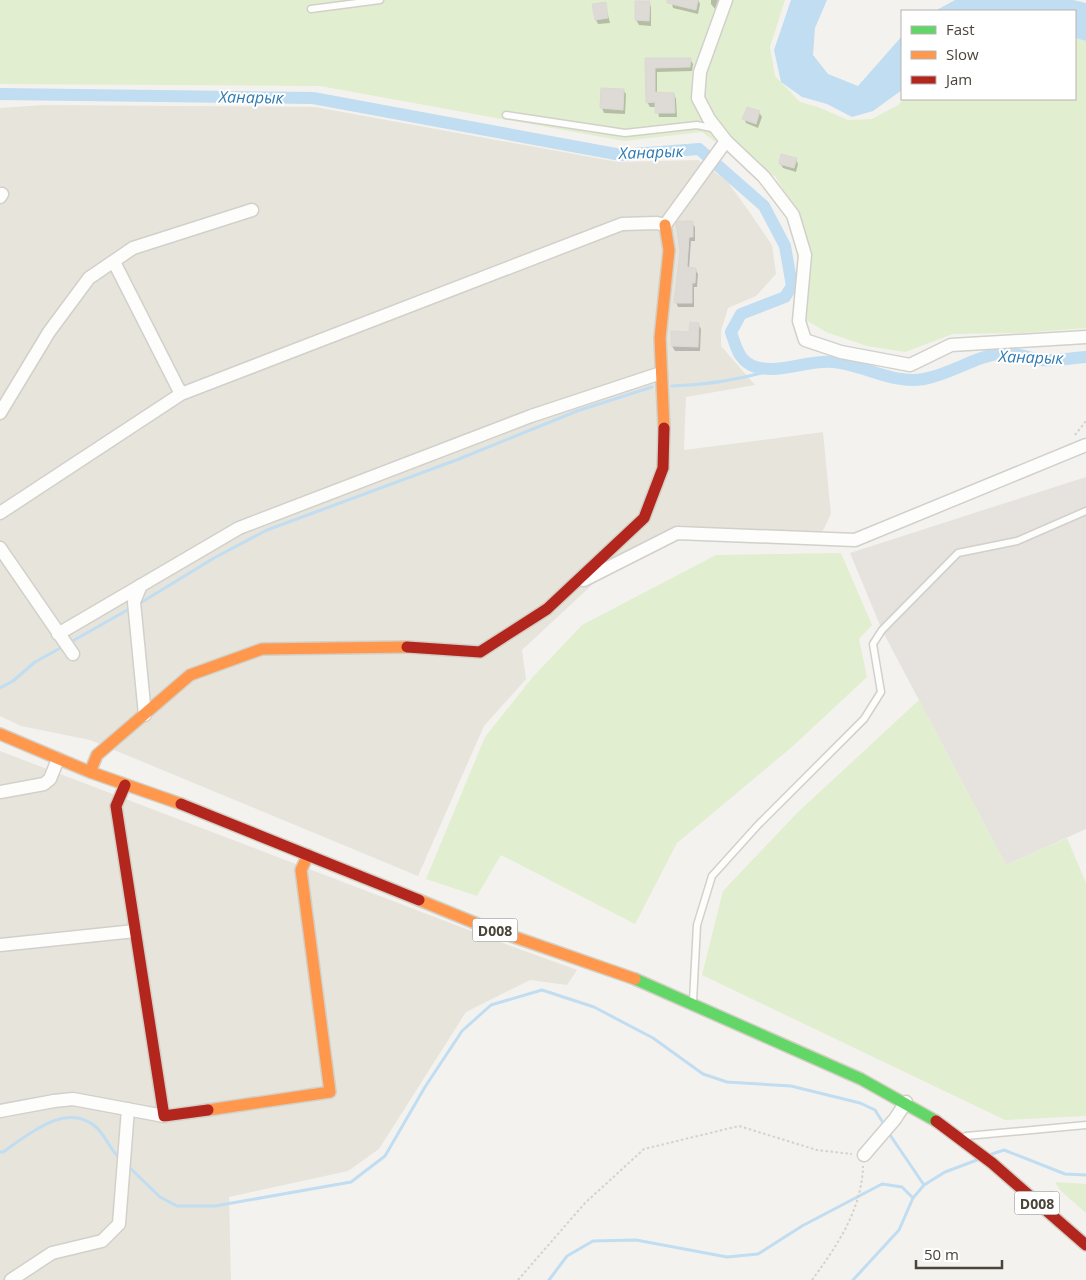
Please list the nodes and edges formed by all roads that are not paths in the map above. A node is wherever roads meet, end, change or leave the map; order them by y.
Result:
1 (380, 0) edge
2 (726, 0) edge
3 (311, 9) dead end
4 (506, 115) dead end
5 (717, 129) junction
6 (726, 141) junction
7 (252, 210) dead end
8 (664, 225) junction
9 (114, 262) junction
10 (1086, 338) edge
11 (660, 373) junction
12 (181, 394) junction
13 (0, 413) edge
14 (1086, 445) edge
15 (1086, 511) edge
16 (0, 514) edge
17 (0, 548) edge
18 (141, 585) junction
19 (569, 587) junction
20 (60, 637) junction
21 (73, 653) dead end
22 (145, 715) junction
23 (0, 734) edge
24 (58, 759) junction
25 (90, 772) junction
26 (125, 785) junction
27 (0, 792) edge
28 (308, 855) junction
29 (135, 931) junction
30 (0, 945) edge
31 (693, 1005) junction
32 (906, 1102) junction
33 (128, 1109) junction
34 (0, 1111) edge
35 (164, 1116) junction
36 (1086, 1125) edge
37 (957, 1137) junction
38 (866, 1152) road end
39 (1086, 1245) edge
40 (11, 1280) edge

1 - 3 lane
2 - 5 street
4 - 5 lane
5 - 6 street
6 - 8 street
6 - 10 street
7 - 9 street
8 - 11 street
8 - 12 street
9 - 12 street
9 - 13 street
11 - 18 street
11 - 19 street
12 - 16 street
14 - 19 street
15 - 31 lane
17 - 20 street
18 - 20 street
18 - 22 street
19 - 22 street
20 - 21 street
22 - 25 street
23 - 24 street, D008
24 - 25 street, D008
24 - 27 street
25 - 26 street, D008
26 - 28 street, D008
26 - 29 street
28 - 31 street, D008
28 - 35 street
29 - 30 street
29 - 35 street
31 - 32 street, D008
32 - 37 street, D008
32 - 38 street
33 - 34 street
33 - 35 street
33 - 40 street
36 - 37 lane
37 - 39 street, D008

